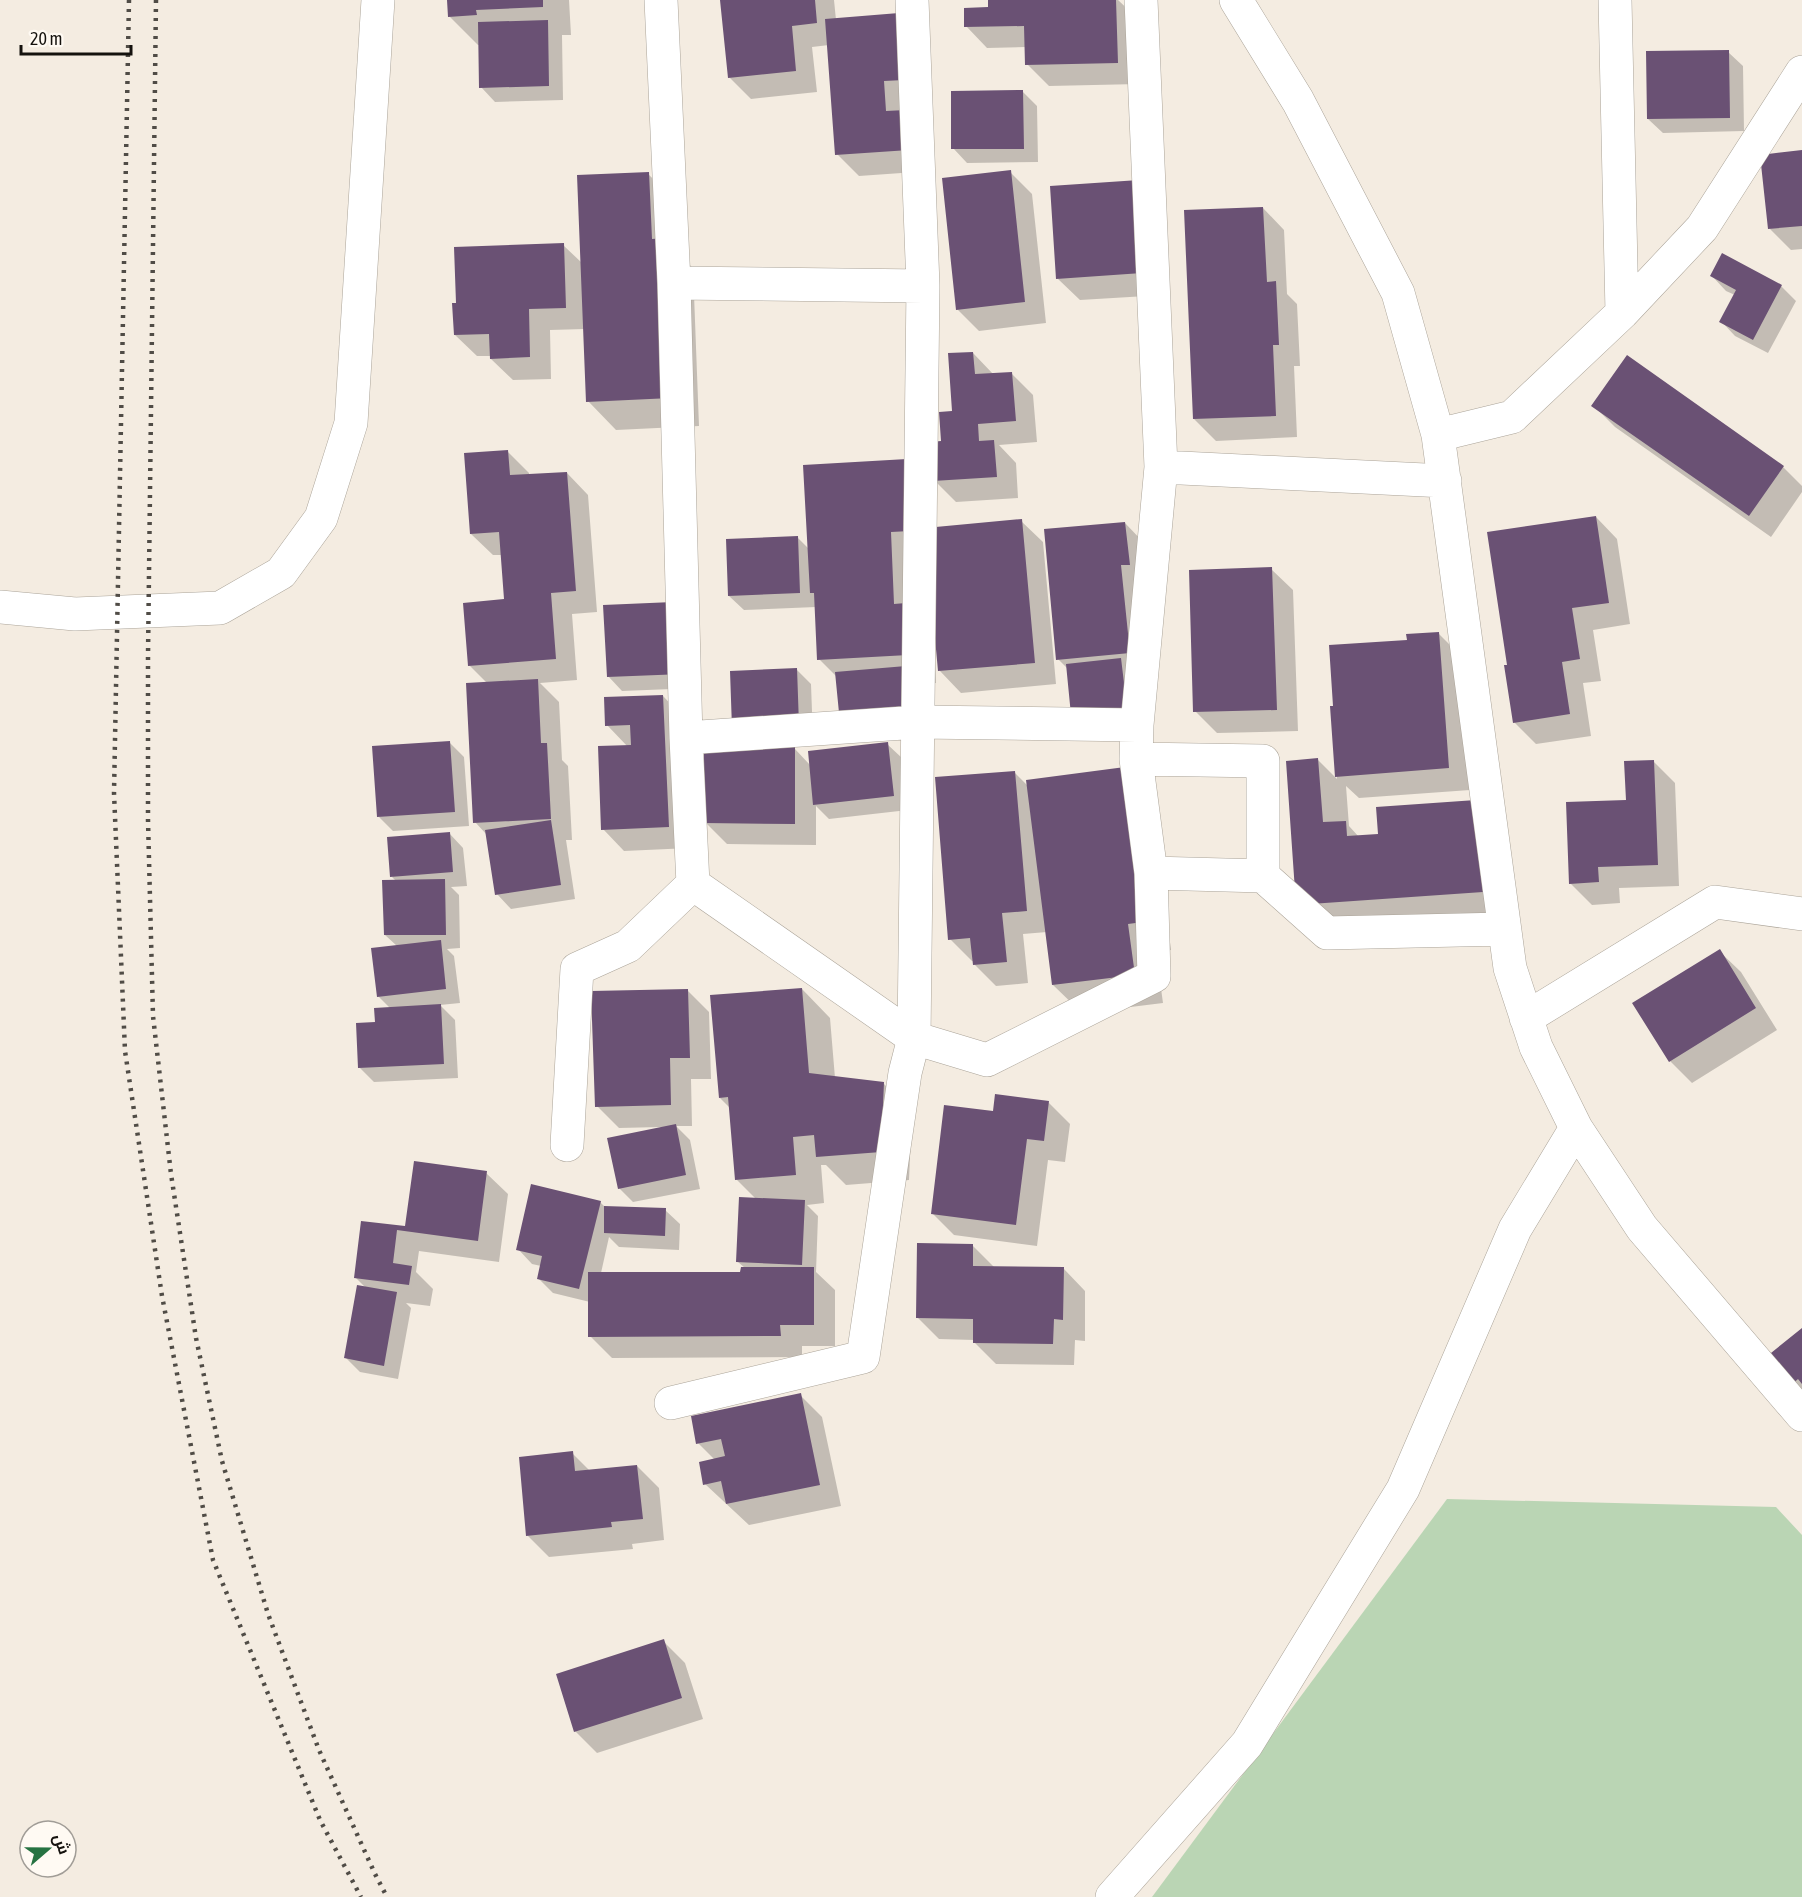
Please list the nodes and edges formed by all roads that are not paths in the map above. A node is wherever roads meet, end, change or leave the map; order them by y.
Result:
1 (378, 0) edge
2 (661, 0) edge
3 (912, 0) edge
4 (1141, 0) edge
5 (1236, 0) edge
6 (1615, 0) edge
7 (1802, 72) edge
8 (674, 283) junction
9 (923, 286) junction
10 (1622, 313) junction
11 (1438, 435) junction
12 (1161, 467) junction
13 (1445, 481) junction
14 (0, 607) edge
15 (918, 722) junction
16 (1137, 725) junction
17 (686, 738) junction
18 (1136, 759) junction
19 (1151, 873) junction
20 (1263, 876) junction
21 (693, 884) junction
22 (1802, 914) edge
23 (1504, 928) junction
24 (1526, 1018) junction
25 (914, 1038) junction
26 (1576, 1128) junction
27 (567, 1145) dead end
28 (670, 1403) dead end
29 (1802, 1415) edge
30 (1112, 1897) edge

1 - 14 street
2 - 8 street
3 - 9 street
4 - 12 street
5 - 11 street
6 - 10 street
7 - 10 street
8 - 9 street
8 - 17 street
9 - 15 street
10 - 11 street
11 - 13 street
12 - 13 street
12 - 16 street
13 - 23 street
15 - 16 street
15 - 17 street
15 - 25 street
16 - 18 street
17 - 21 street
18 - 19 street
18 - 20 street
19 - 20 street
19 - 25 street
20 - 23 street
21 - 25 street
21 - 27 street
22 - 24 street
23 - 24 street
24 - 26 street
25 - 28 street
26 - 29 street
26 - 30 street

